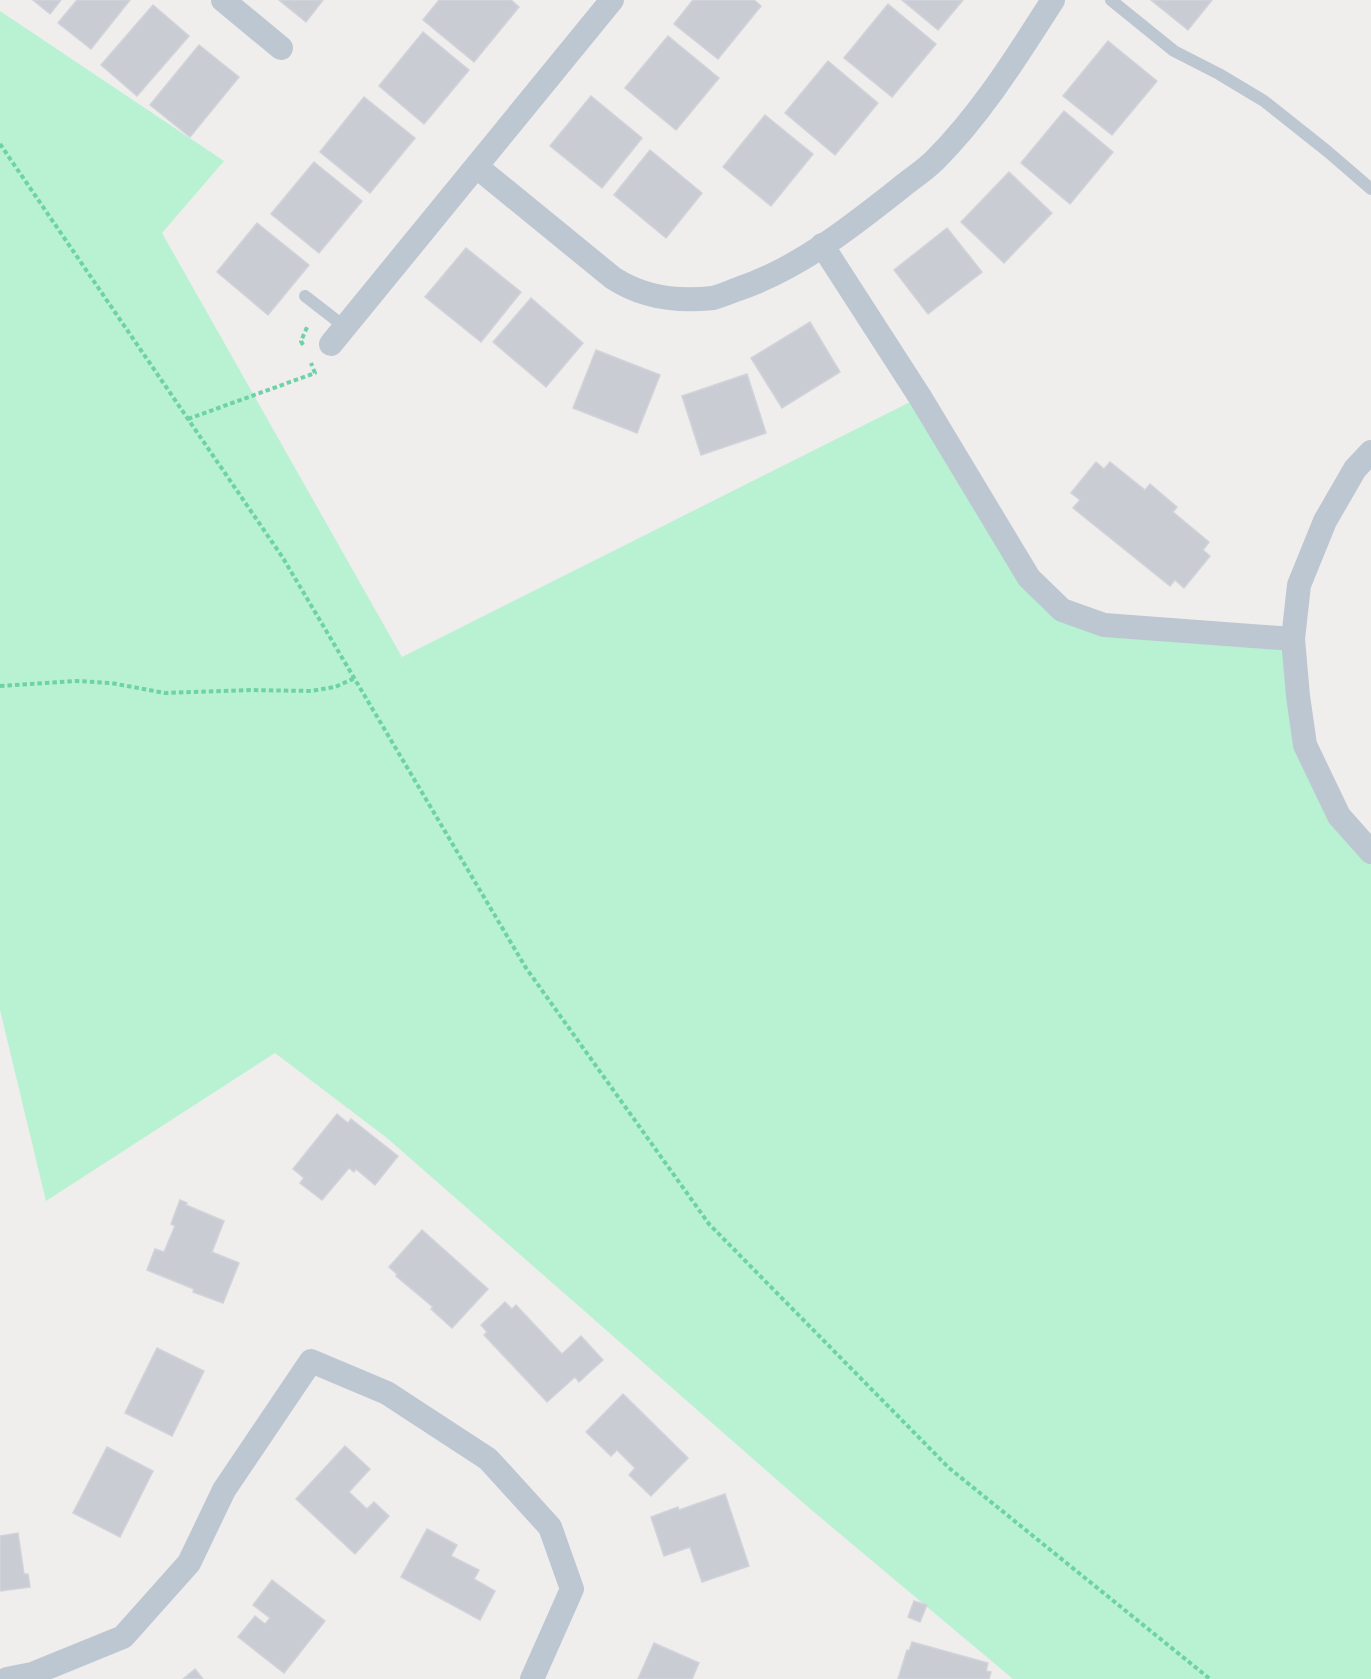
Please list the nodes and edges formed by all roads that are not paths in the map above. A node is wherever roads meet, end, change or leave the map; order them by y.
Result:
1 (223, 0) edge
2 (612, 0) edge
3 (1053, 0) edge
4 (1111, 0) edge
5 (281, 48) dead end
6 (477, 167) junction
7 (1371, 189) edge
8 (822, 245) junction
9 (305, 296) dead end
10 (338, 336) joint
11 (1371, 452) edge
12 (1293, 639) junction
13 (1371, 852) edge
14 (7, 1679) edge
15 (532, 1679) edge

1 - 5 street
2 - 6 street
3 - 8 street
4 - 7 lane
6 - 8 street
6 - 10 street
8 - 12 street
9 - 10 lane
11 - 12 street
12 - 13 street
14 - 15 street

